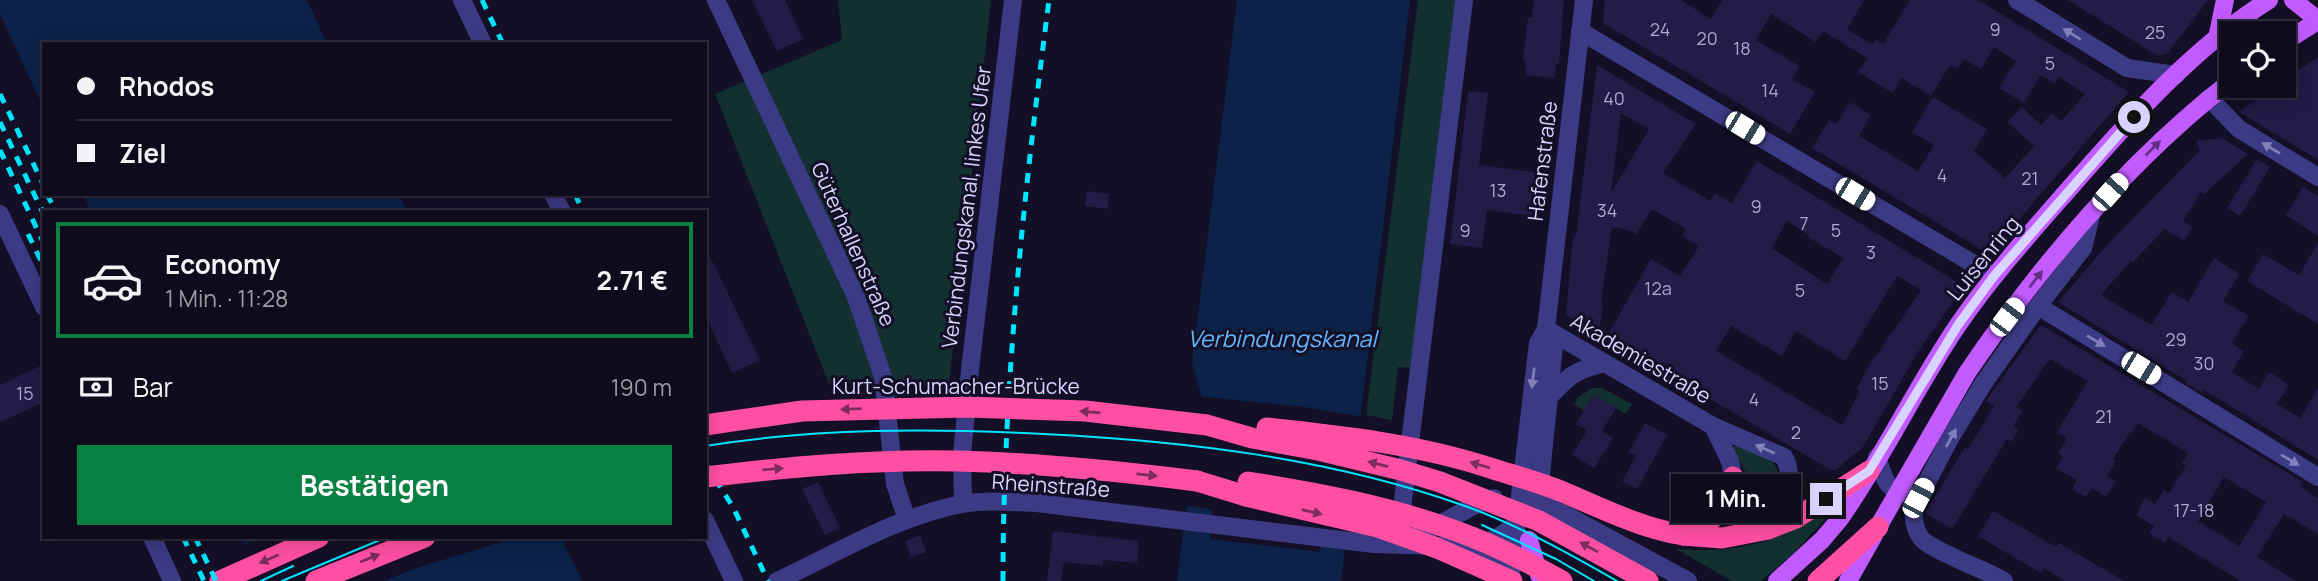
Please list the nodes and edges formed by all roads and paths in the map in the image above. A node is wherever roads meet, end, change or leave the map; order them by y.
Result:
1 (462, 0) edge
2 (716, 0) edge
3 (1013, 0) edge
4 (1464, 0) edge
5 (1584, 0) edge
6 (2017, 0) edge
7 (2225, 0) edge
8 (2269, 0) edge
9 (2293, 0) edge
10 (2318, 20) edge
11 (1580, 31) junction
12 (2296, 34) edge
13 (2217, 38) junction
14 (482, 42) edge
15 (2176, 75) junction
16 (2219, 90) edge
17 (2209, 98) junction
18 (2318, 177) edge
19 (2092, 212) junction
20 (0, 214) edge
21 (1994, 276) junction
22 (42, 303) edge
23 (2038, 306) junction
24 (1546, 328) junction
25 (1605, 363) junction
26 (1549, 397) junction
27 (707, 425) edge
28 (1207, 425) junction
29 (1713, 426) junction
30 (1873, 464) junction
31 (707, 477) edge
32 (1733, 477) junction
33 (2318, 477) edge
34 (1197, 481) junction
35 (1519, 498) junction
36 (1918, 498) junction
37 (1538, 501) junction
38 (963, 504) junction
39 (907, 520) junction
40 (707, 524) edge
41 (1515, 525) junction
42 (1878, 527) junction
43 (1683, 535) junction
44 (153, 539) edge
45 (314, 539) edge
46 (420, 539) edge
47 (1529, 540) junction
48 (1399, 546) junction
49 (1476, 556) junction
50 (1508, 579) edge
51 (172, 581) edge
52 (220, 581) edge
53 (316, 581) edge
54 (734, 581) edge
55 (777, 581) edge
56 (1542, 581) edge
57 (1562, 581) edge
58 (1648, 581) edge
59 (1688, 581) edge
60 (1777, 581) edge
61 (1818, 581) edge
62 (1848, 581) edge
63 (2004, 581) edge

1 - 14 street
2 - 39 street, Güterhallenstraße
3 - 38 street, Verbindungskanal, linkes Ufer
4 - 48 street
5 - 11 street, Hafenstraße
15 -> 6 street
7 - 13 main road
8 - 13 main road, Luisenring
9 - 10 main road
10 - 12 main road
11 - 21 street
11 - 24 street, Hafenstraße
13 - 15 main road, Luisenring
15 - 21 main road, Luisenring
16 - 17 main road
18 -> 17 street
19 -> 17 main road
19 - 23 street
42 -> 19 main road, bridge
20 - 22 street
21 - 30 main road, Luisenring
23 -> 33 street
36 -> 23 street
24 - 25 street, Akademiestraße
24 - 26 street, Hafenstraße
24 -> 35 street, Hafenstraße
25 - 26 street
25 - 29 street, Akademiestraße
26 - 37 street, Hafenstraße
28 -> 27 highway, Kurt-Schumacher-Brücke, bridge
43 -> 28 highway, bridge
58 -> 28 highway, bridge
29 - 32 street, Akademiestraße
32 -> 29 street, Akademiestraße
30 - 36 street
30 - 43 highway
30 - 60 main road, Luisenring
31 -> 34 highway, bridge
32 - 43 highway
34 -> 49 highway, bridge
34 - 57 highway, bridge
35 - 37 street
35 - 41 street, Hafenstraße
35 - 48 street
36 - 63 street
37 - 41 street
37 - 47 street, Hafenstraße
37 - 59 street
38 - 39 street, Rheinstraße
38 - 48 street, Rheinstraße
39 - 55 street, Rheinstraße
40 - 54 street
41 - 49 street
41 - 50 street, Hafenstraße
42 - 61 highway, bridge
42 - 62 main road
44 - 51 street
45 -> 52 highway
53 -> 46 highway
47 - 50 street, Hafenstraße
47 - 56 main road
48 - 49 street
49 - 50 highway, bridge

